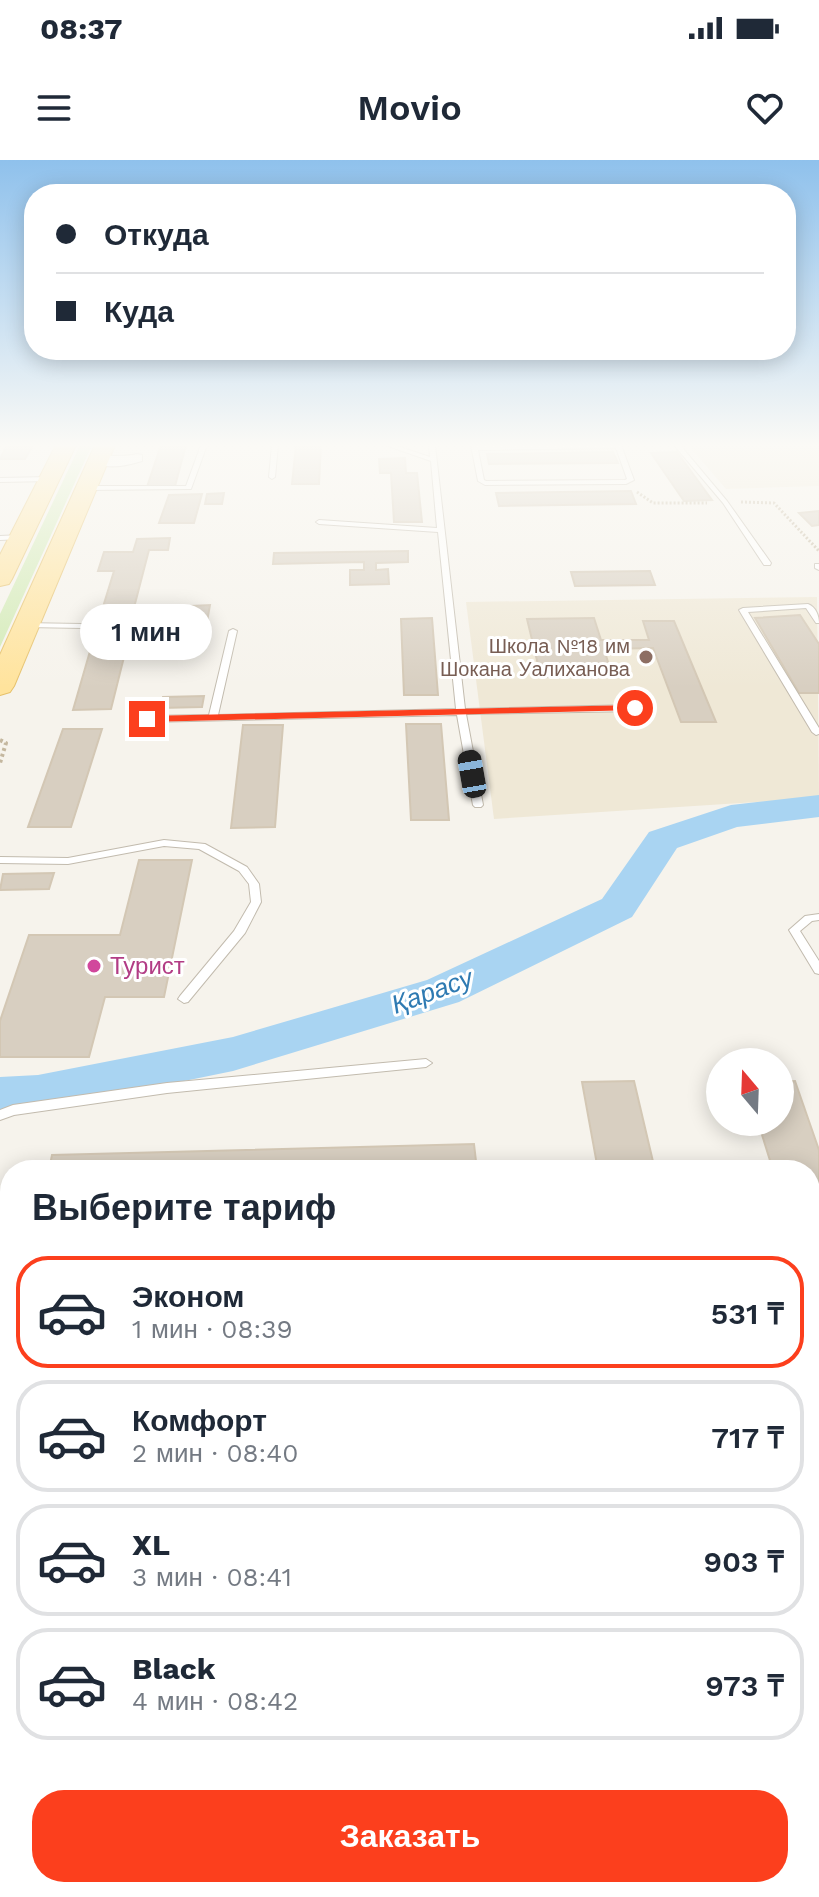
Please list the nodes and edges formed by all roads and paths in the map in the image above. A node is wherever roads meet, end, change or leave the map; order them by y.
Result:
1 (69, 526) edge
2 (381, 526) edge
3 (441, 526) edge
4 (742, 526) edge
5 (796, 526) edge
6 (441, 530) junction
7 (10, 538) edge
8 (811, 542) junction
9 (819, 542) edge
10 (819, 551) edge
11 (767, 563) dead end
12 (0, 579) edge
13 (819, 621) edge
14 (26, 625) junction
15 (140, 627) dead end
16 (233, 631) dead end
17 (0, 686) edge
18 (635, 708) dead end
19 (461, 713) junction
20 (213, 718) junction
21 (147, 719) dead end
22 (819, 731) edge
23 (0, 740) edge
24 (0, 763) edge
25 (478, 805) dead end
26 (0, 860) edge
27 (819, 917) edge
28 (819, 970) edge
29 (184, 999) dead end
30 (426, 1063) dead end
31 (0, 1115) edge

1 - 14 main road
2 - 6 lane
3 - 6 lane
4 - 11 lane
5 - 8 path
6 - 19 lane
7 - 12 main road
8 - 9 path
8 - 10 path
13 - 22 lane
14 - 15 lane
14 - 17 main road
16 - 20 lane
18 - 19 lane
19 - 20 lane
19 - 25 lane
20 - 21 lane
23 - 24 path
26 - 29 lane
27 - 28 lane
30 - 31 lane

